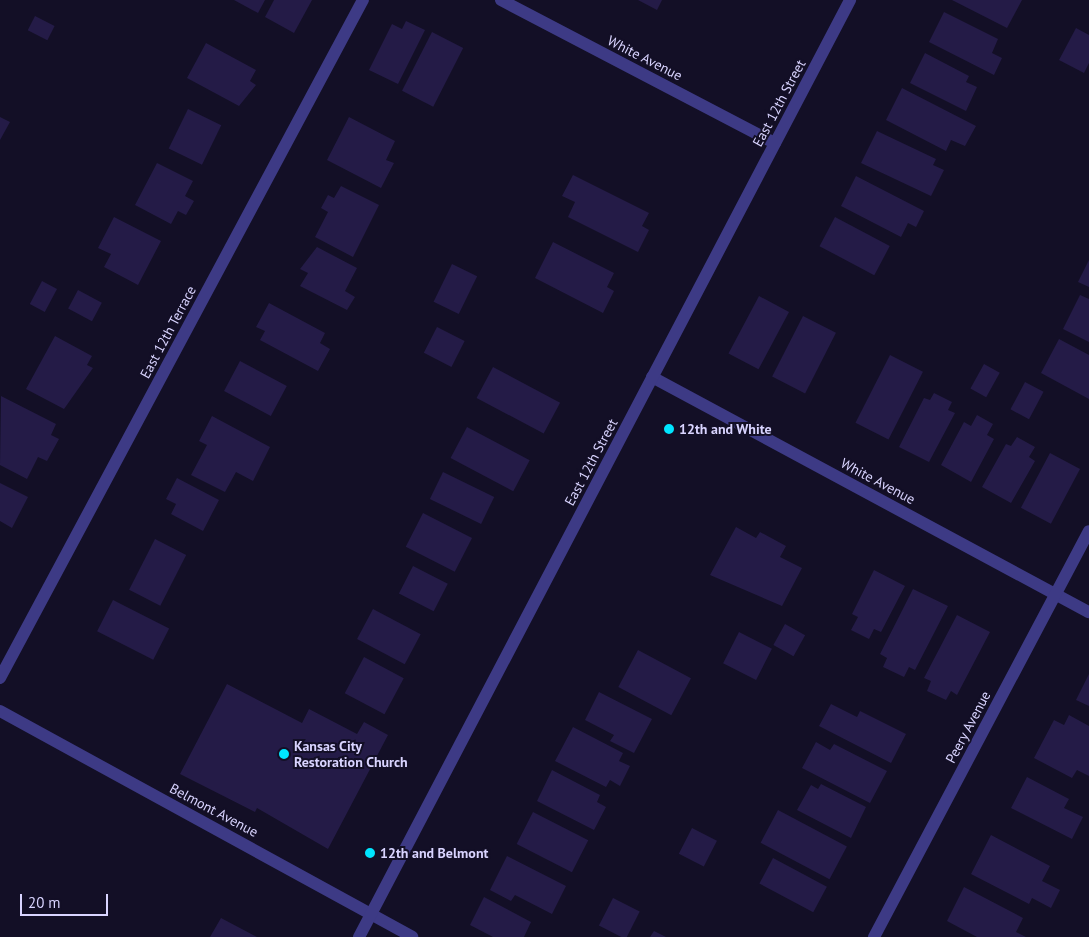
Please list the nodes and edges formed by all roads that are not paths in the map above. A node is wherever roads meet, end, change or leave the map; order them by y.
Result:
1 (363, 0) edge
2 (501, 0) edge
3 (850, 0) edge
4 (775, 143) junction
5 (652, 378) junction
6 (1089, 530) edge
7 (1056, 593) junction
8 (1089, 612) edge
9 (0, 678) edge
10 (0, 712) edge
11 (371, 914) junction
12 (358, 937) edge
13 (412, 937) edge
14 (874, 937) edge

1 - 9 street, East 12th Terrace
2 - 4 street, White Avenue
3 - 4 street, East 12th Street
4 - 5 street, East 12th Street
5 - 7 street, White Avenue
5 - 11 street, East 12th Street
6 - 7 street, Peery Avenue
7 - 8 street, White Avenue
7 - 14 street, Peery Avenue
10 - 11 street, Belmont Avenue
11 - 12 street, East 12th Street
11 - 13 street, Belmont Avenue

